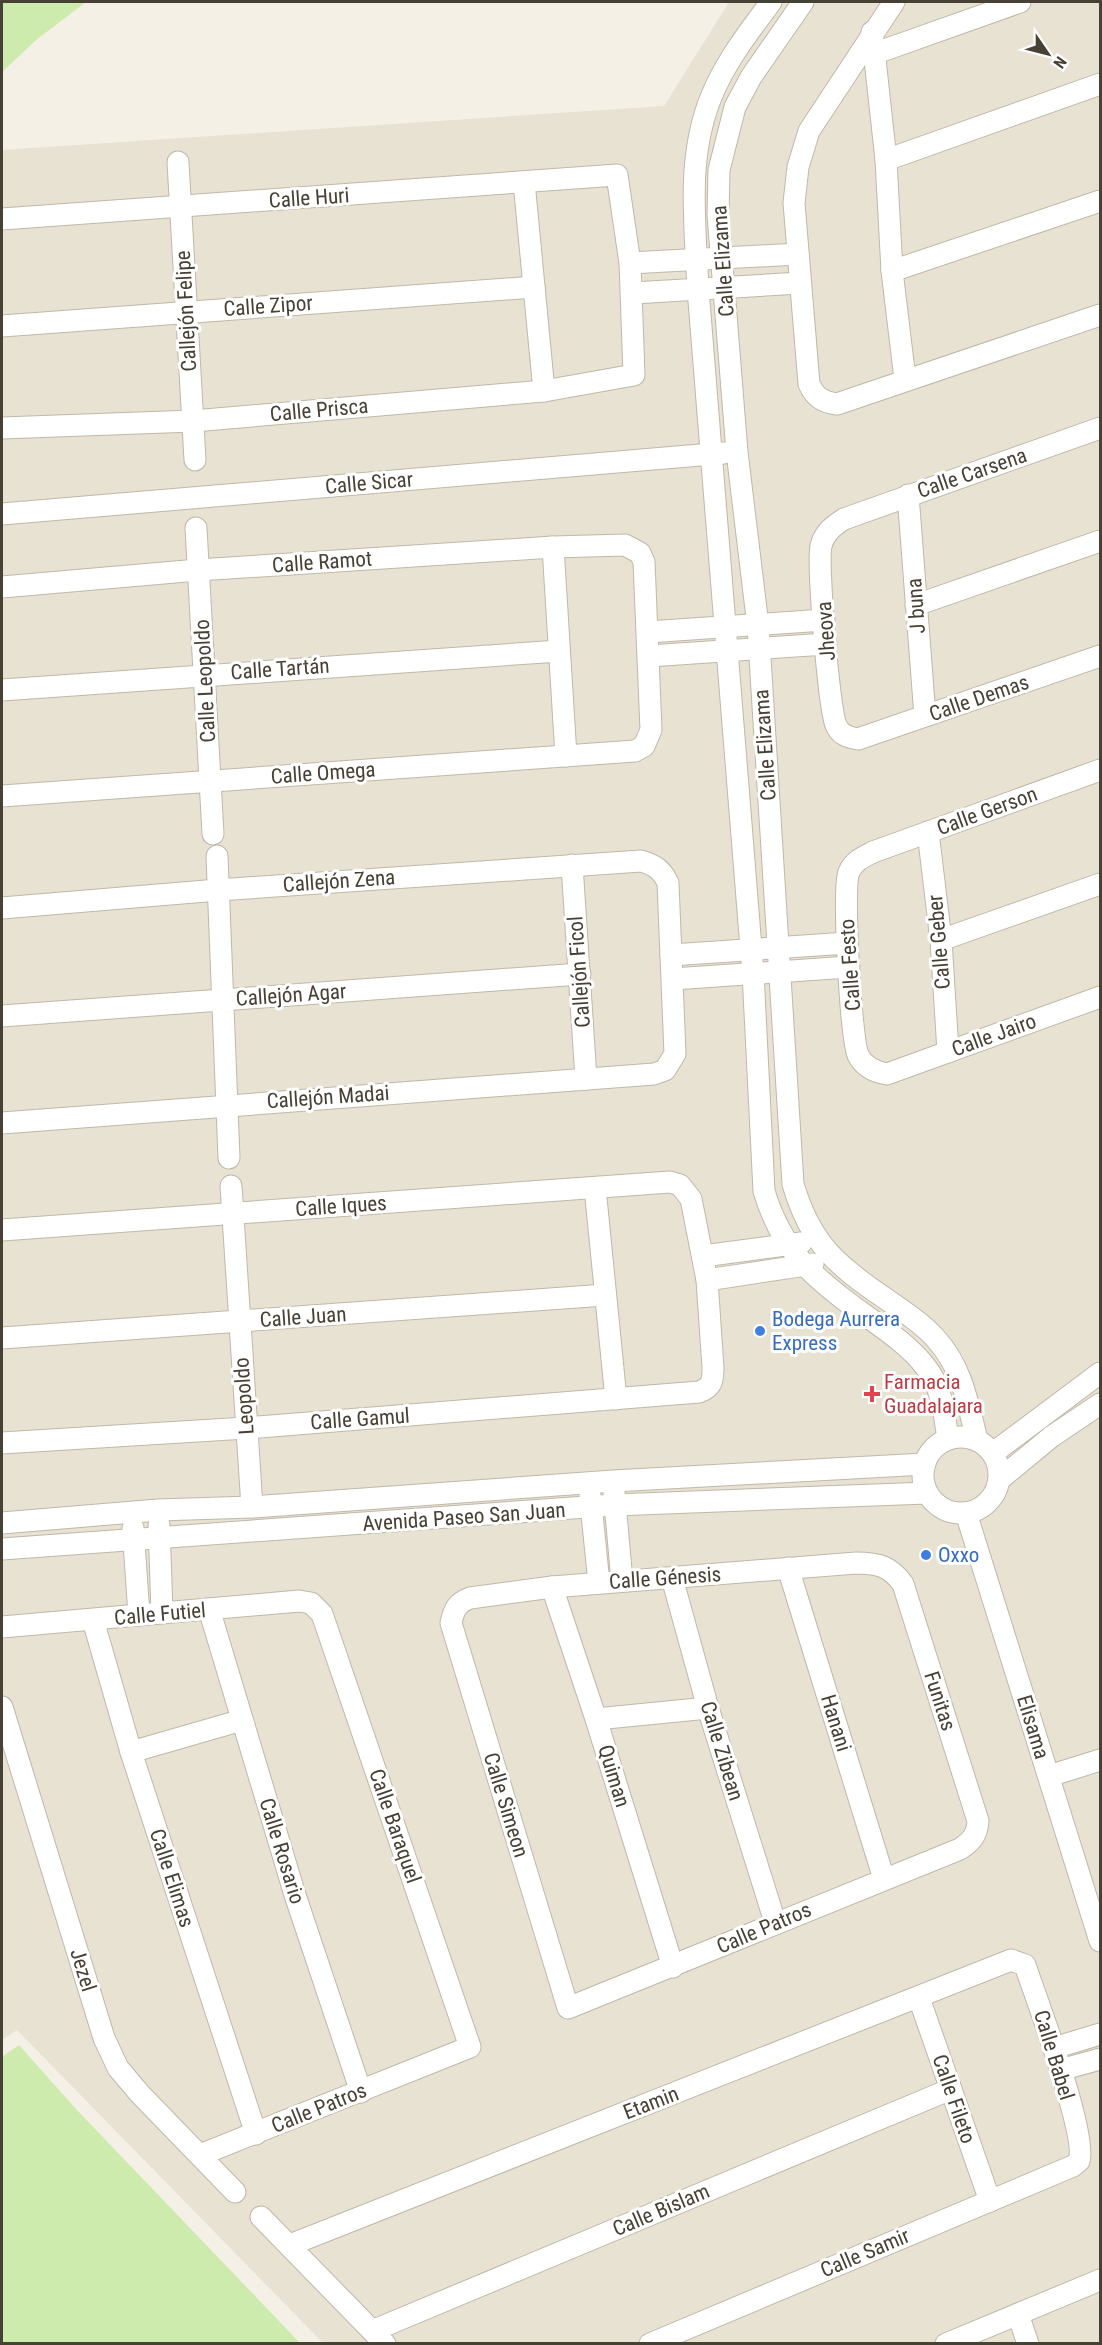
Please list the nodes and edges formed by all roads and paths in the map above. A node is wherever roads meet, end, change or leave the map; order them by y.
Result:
1 (771, 2) edge
2 (803, 2) edge
3 (894, 2) edge
4 (1020, 2) edge
5 (872, 32) junction
6 (876, 53) junction
7 (1101, 84) edge
8 (886, 160) junction
9 (178, 162) dead end
10 (524, 182) junction
11 (1101, 201) edge
12 (180, 208) junction
13 (2, 219) edge
14 (798, 254) junction
15 (723, 258) junction
16 (697, 260) junction
17 (630, 263) junction
18 (892, 271) junction
19 (800, 283) junction
20 (534, 287) junction
21 (725, 288) junction
22 (698, 289) junction
23 (633, 293) junction
24 (186, 312) junction
25 (1101, 315) edge
26 (2, 326) edge
27 (905, 379) junction
28 (544, 391) junction
29 (193, 421) junction
30 (2, 428) edge
31 (1101, 428) edge
32 (737, 452) junction
33 (711, 454) junction
34 (195, 460) dead end
35 (908, 495) junction
36 (2, 514) edge
37 (844, 519) joint
38 (196, 528) dead end
39 (1101, 542) edge
40 (553, 547) junction
41 (198, 570) junction
42 (2, 586) edge
43 (916, 605) junction
44 (824, 620) junction
45 (758, 626) junction
46 (725, 627) junction
47 (648, 632) junction
48 (826, 644) junction
49 (759, 648) junction
50 (727, 650) junction
51 (559, 651) junction
52 (649, 656) junction
53 (1101, 656) edge
54 (204, 674) junction
55 (2, 690) edge
56 (925, 716) junction
57 (858, 739) joint
58 (566, 756) junction
59 (1101, 770) edge
60 (211, 781) junction
61 (2, 796) edge
62 (928, 832) junction
63 (213, 834) dead end
64 (873, 852) joint
65 (217, 856) dead end
66 (572, 865) junction
67 (1101, 884) edge
68 (218, 890) junction
69 (2, 909) edge
70 (940, 940) junction
71 (847, 943) junction
72 (779, 949) junction
73 (750, 950) junction
74 (671, 955) junction
75 (849, 967) junction
76 (781, 971) junction
77 (753, 973) junction
78 (580, 974) junction
79 (673, 979) junction
80 (1101, 997) edge
81 (223, 999) junction
82 (2, 1016) edge
83 (948, 1052) junction
84 (887, 1074) joint
85 (586, 1079) junction
86 (227, 1104) junction
87 (2, 1123) edge
88 (229, 1158) dead end
89 (231, 1186) dead end
90 (595, 1188) junction
91 (233, 1214) junction
92 (2, 1230) edge
93 (816, 1240) junction
94 (788, 1246) junction
95 (703, 1256) junction
96 (834, 1260) junction
97 (803, 1265) junction
98 (707, 1280) junction
99 (605, 1295) junction
100 (238, 1322) junction
101 (2, 1338) edge
102 (1101, 1373) edge
103 (616, 1398) junction
104 (1101, 1404) edge
105 (246, 1428) junction
106 (948, 1439) junction
107 (2, 1443) edge
108 (985, 1446) junction
109 (925, 1464) junction
110 (1000, 1479) junction
111 (613, 1481) junction
112 (589, 1482) junction
113 (927, 1493) junction
114 (614, 1506) junction
115 (252, 1507) junction
116 (591, 1507) junction
117 (158, 1510) junction
118 (133, 1512) junction
119 (966, 1513) junction
120 (2, 1523) edge
121 (159, 1537) junction
122 (133, 1540) junction
123 (2, 1549) edge
124 (872, 1563) joint
125 (788, 1568) junction
126 (672, 1578) junction
127 (621, 1581) junction
128 (599, 1583) junction
129 (552, 1587) junction
130 (459, 1602) joint
131 (317, 1607) joint
132 (209, 1609) junction
133 (162, 1612) junction
134 (139, 1615) junction
135 (93, 1620) junction
136 (2, 1627) edge
137 (2, 1707) edge
138 (708, 1708) junction
139 (596, 1719) junction
140 (242, 1720) junction
141 (131, 1752) junction
142 (1101, 1760) edge
143 (1049, 1776) junction
144 (960, 1849) joint
145 (884, 1879) junction
146 (775, 1923) junction
147 (1101, 1941) edge
148 (1011, 1960) joint
149 (673, 1967) junction
150 (919, 1998) junction
151 (568, 2008) joint
152 (1101, 2034) edge
153 (470, 2047) joint
154 (1054, 2048) junction
155 (1101, 2059) edge
156 (1060, 2070) junction
157 (951, 2089) junction
158 (361, 2091) junction
159 (256, 2134) junction
160 (200, 2155) junction
161 (1079, 2161) joint
162 (235, 2192) dead end
163 (990, 2200) junction
164 (261, 2217) dead end
165 (290, 2245) junction
166 (1101, 2280) edge
167 (1018, 2314) junction
168 (378, 2337) edge
169 (650, 2343) edge
170 (946, 2343) edge
171 (1028, 2343) edge

1 - 16 street, Calle Elizama
2 - 15 street, Calle Elizama
3 - 5 street
4 - 6 street
5 - 6 street
5 - 14 street
6 - 8 street
7 - 8 street
8 - 18 street
9 - 12 street, Callejón Felipe
10 - 12 street, Calle Huri
10 - 17 street, Calle Huri
10 - 20 street
11 - 18 street
12 - 13 street, Calle Huri
12 - 24 street, Callejón Felipe
14 - 15 street
14 - 19 street
15 - 16 street
15 - 21 street, Calle Elizama
16 - 17 street
16 - 22 street, Calle Elizama
17 - 23 street
18 - 27 street
19 - 21 street
19 - 27 street
20 - 24 street, Calle Zipor
20 - 28 street
21 - 22 street
21 - 32 street, Calle Elizama
22 - 23 street
22 - 33 street, Calle Elizama
23 - 28 street, Calle Prisca
24 - 26 street, Calle Zipor
24 - 29 street, Callejón Felipe
25 - 27 street
28 - 29 street, Calle Prisca
29 - 30 street, Calle Prisca
29 - 34 street, Callejón Felipe
31 - 35 street, Calle Carsena
32 - 33 street, Calle Sicar
32 - 45 street, Calle Elizama
33 - 36 street, Calle Sicar
33 - 46 street, Calle Elizama
35 - 37 street, Calle Carsena
35 - 43 street, J buna
37 - 44 street, Jheova
38 - 41 street, Calle Leopoldo
39 - 43 street
40 - 41 street, Calle Ramot
40 - 47 street, Calle Ramot
40 - 51 street
41 - 42 street, Calle Ramot
41 - 54 street, Calle Leopoldo
43 - 56 street, J buna
44 - 45 street
44 - 48 street, Jheova
45 - 46 street
45 - 49 street, Calle Elizama
46 - 47 street
46 - 50 street, Calle Elizama
47 - 52 street
48 - 49 street
48 - 57 street, Jheova
49 - 50 street
49 - 72 street, Calle Elizama
50 - 52 street
50 - 73 street, Calle Elizama
51 - 54 street, Calle Tartán
51 - 58 street
52 - 58 street, Calle Omega
53 - 56 street, Calle Demas
54 - 55 street, Calle Tartán
54 - 60 street, Calle Leopoldo
56 - 57 street, Calle Demas
58 - 60 street, Calle Omega
59 - 62 street, Calle Gerson
60 - 61 street, Calle Omega
60 - 63 street, Calle Leopoldo
62 - 64 street, Calle Gerson
62 - 70 street, Calle Geber
64 - 71 street, Calle Festo
65 - 68 street
66 - 68 street, Callejón Zena
66 - 74 street, Callejón Zena
66 - 78 street, Callejón Ficol
67 - 70 street
68 - 69 street, Callejón Zena
68 - 81 street
70 - 83 street, Calle Geber
71 - 72 street
71 - 75 street, Calle Festo
72 - 73 street
72 - 76 street, Calle Elizama
73 - 74 street
73 - 77 street, Calle Elizama
74 - 79 street
75 - 76 street
75 - 84 street, Calle Festo
76 - 77 street
76 - 93 street, Calle Elizama
77 - 79 street
77 - 94 street, Calle Elizama
78 - 81 street, Callejón Agar
78 - 85 street, Callejón Ficol
79 - 85 street, Callejón Madai
80 - 83 street, Calle Jairo
81 - 82 street, Callejón Agar
81 - 86 street
83 - 84 street, Calle Jairo
85 - 86 street, Callejón Madai
86 - 87 street, Callejón Madai
86 - 88 street
89 - 91 street
90 - 91 street, Calle Iques
90 - 95 street, Calle Iques
90 - 99 street
91 - 92 street, Calle Iques
91 - 100 street, Leopoldo
93 - 94 street
93 - 96 street, Calle Elizama
94 - 95 street
94 - 97 street, Calle Elizama
95 - 98 street
96 - 97 street
96 - 108 street, Calle Elizama
97 - 98 street
97 - 106 street, Calle Elizama
98 - 103 street, Calle Gamul
99 - 100 street, Calle Juan
99 - 103 street
100 - 101 street, Calle Juan
100 - 105 street, Leopoldo
102 - 108 street
103 - 105 street, Calle Gamul
104 - 110 street
105 - 107 street, Calle Gamul
105 - 115 street, Leopoldo
106 - 108 street
106 - 109 street
108 - 110 street
109 - 111 street, Avenida Paseo San Juan
109 - 113 street
110 - 119 street
111 - 112 street, Avenida Paseo San Juan
111 - 114 street
112 - 115 street, Avenida Paseo San Juan
112 - 116 street
113 - 114 street, Avenida Paseo San Juan
113 - 119 street
114 - 116 street, Avenida Paseo San Juan
114 - 127 street
115 - 117 street, Avenida Paseo San Juan
116 - 121 street, Avenida Paseo San Juan
116 - 128 street
117 - 118 street, Avenida Paseo San Juan
117 - 121 street
118 - 120 street, Avenida Paseo San Juan
118 - 122 street
119 - 143 street, Elisama
121 - 122 street, Avenida Paseo San Juan
121 - 133 street
122 - 123 street, Avenida Paseo San Juan
122 - 134 street
124 - 125 street, Calle Génesis
124 - 144 street, Funitas
125 - 126 street, Calle Génesis
125 - 145 street, Hanani
126 - 127 street, Calle Génesis
126 - 138 street, Calle Zibean
127 - 128 street, Calle Génesis
128 - 129 street, Calle Génesis
129 - 130 street, Calle Génesis
129 - 139 street, Quiman
130 - 151 street, Calle Simeon
131 - 132 street, Calle Futiel
131 - 153 street, Calle Baraquel
132 - 133 street, Calle Futiel
132 - 140 street, Calle Rosario
133 - 134 street, Calle Futiel
134 - 135 street, Calle Futiel
135 - 136 street, Calle Futiel
135 - 141 street, Calle Elimas
137 - 160 street, Jezel
138 - 139 street
138 - 146 street, Calle Zibean
139 - 149 street, Quiman
140 - 141 street
140 - 158 street, Calle Rosario
141 - 159 street, Calle Elimas
142 - 143 street
143 - 147 street, Elisama
144 - 145 street, Calle Patros
145 - 146 street, Calle Patros
146 - 149 street, Calle Patros
148 - 150 street, Etamin
148 - 154 street, Calle Babel
149 - 151 street, Calle Patros
150 - 157 street, Calle Fileto
150 - 165 street, Etamin
152 - 154 street
153 - 158 street, Calle Patros
154 - 156 street, Calle Babel
155 - 156 street
156 - 161 street, Calle Babel
157 - 163 street, Calle Fileto
157 - 168 street, Calle Bislam
158 - 159 street, Calle Patros
159 - 160 street, Calle Patros
160 - 162 street, Jezel
161 - 163 street, Calle Samir
163 - 169 street, Calle Samir
164 - 165 street
165 - 168 street
166 - 167 street
167 - 170 street
167 - 171 street

